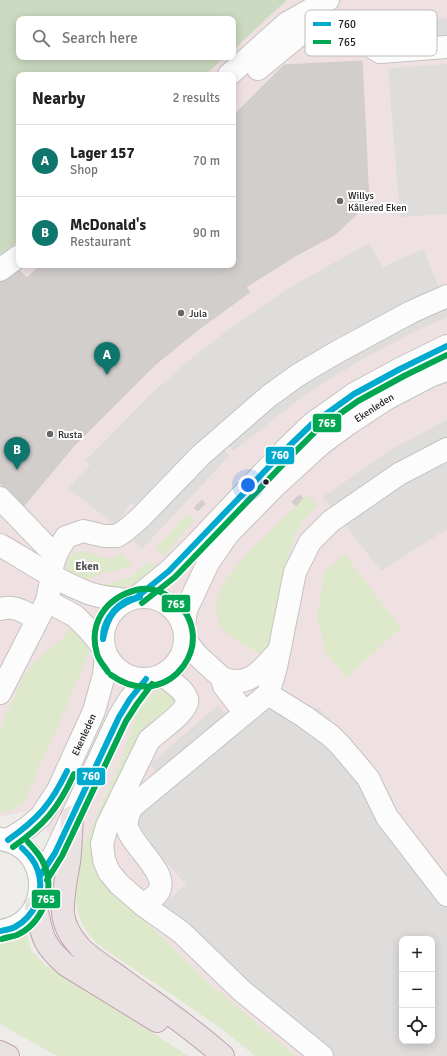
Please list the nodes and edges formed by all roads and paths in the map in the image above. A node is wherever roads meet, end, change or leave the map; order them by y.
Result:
1 (305, 16) edge
2 (305, 31) edge
3 (447, 47) edge
4 (437, 48) edge
5 (258, 69) dead end
6 (232, 72) edge
7 (16, 258) edge
8 (0, 270) edge
9 (447, 296) edge
10 (447, 346) edge
11 (447, 370) edge
12 (447, 449) edge
13 (0, 498) edge
14 (3, 543) edge
15 (56, 554) junction
16 (52, 576) junction
17 (132, 599) junction
18 (0, 609) edge
19 (42, 610) junction
20 (184, 633) junction
21 (104, 651) junction
22 (278, 652) junction
23 (154, 677) junction
24 (222, 678) junction
25 (0, 693) edge
26 (268, 694) junction
27 (245, 713) junction
28 (72, 817) junction
29 (4, 839) edge
30 (40, 876) junction
31 (447, 895) edge
32 (143, 905) junction
33 (36, 906) junction
34 (0, 931) edge
35 (0, 1052) edge
36 (8, 1056) edge
37 (207, 1056) edge
38 (223, 1056) edge
39 (322, 1056) edge

1 - 6 street
2 - 5 street
3 - 4 street
7 - 8 street
9 - 15 street
10 - 17 street, Ekenleden
11 - 20 street, Ekenleden
12 - 22 street
13 - 15 street
14 - 16 street
15 - 16 street
16 - 17 street
16 - 19 street
17 - 20 street
17 - 21 street
18 - 19 street
19 - 21 street
19 - 25 street
20 - 23 street
20 - 24 street
21 - 23 street
21 - 29 street, Ekenleden
22 - 24 street
22 - 26 street
23 - 28 street
23 - 32 street
24 - 27 street
26 - 27 street
26 - 31 street
27 - 32 street
28 - 30 street
28 - 38 highway
29 - 30 street, Ekenleden
30 - 33 street, Ekenleden
32 - 39 street
33 - 34 street, Ekenleden
33 - 37 highway
35 - 36 highway

